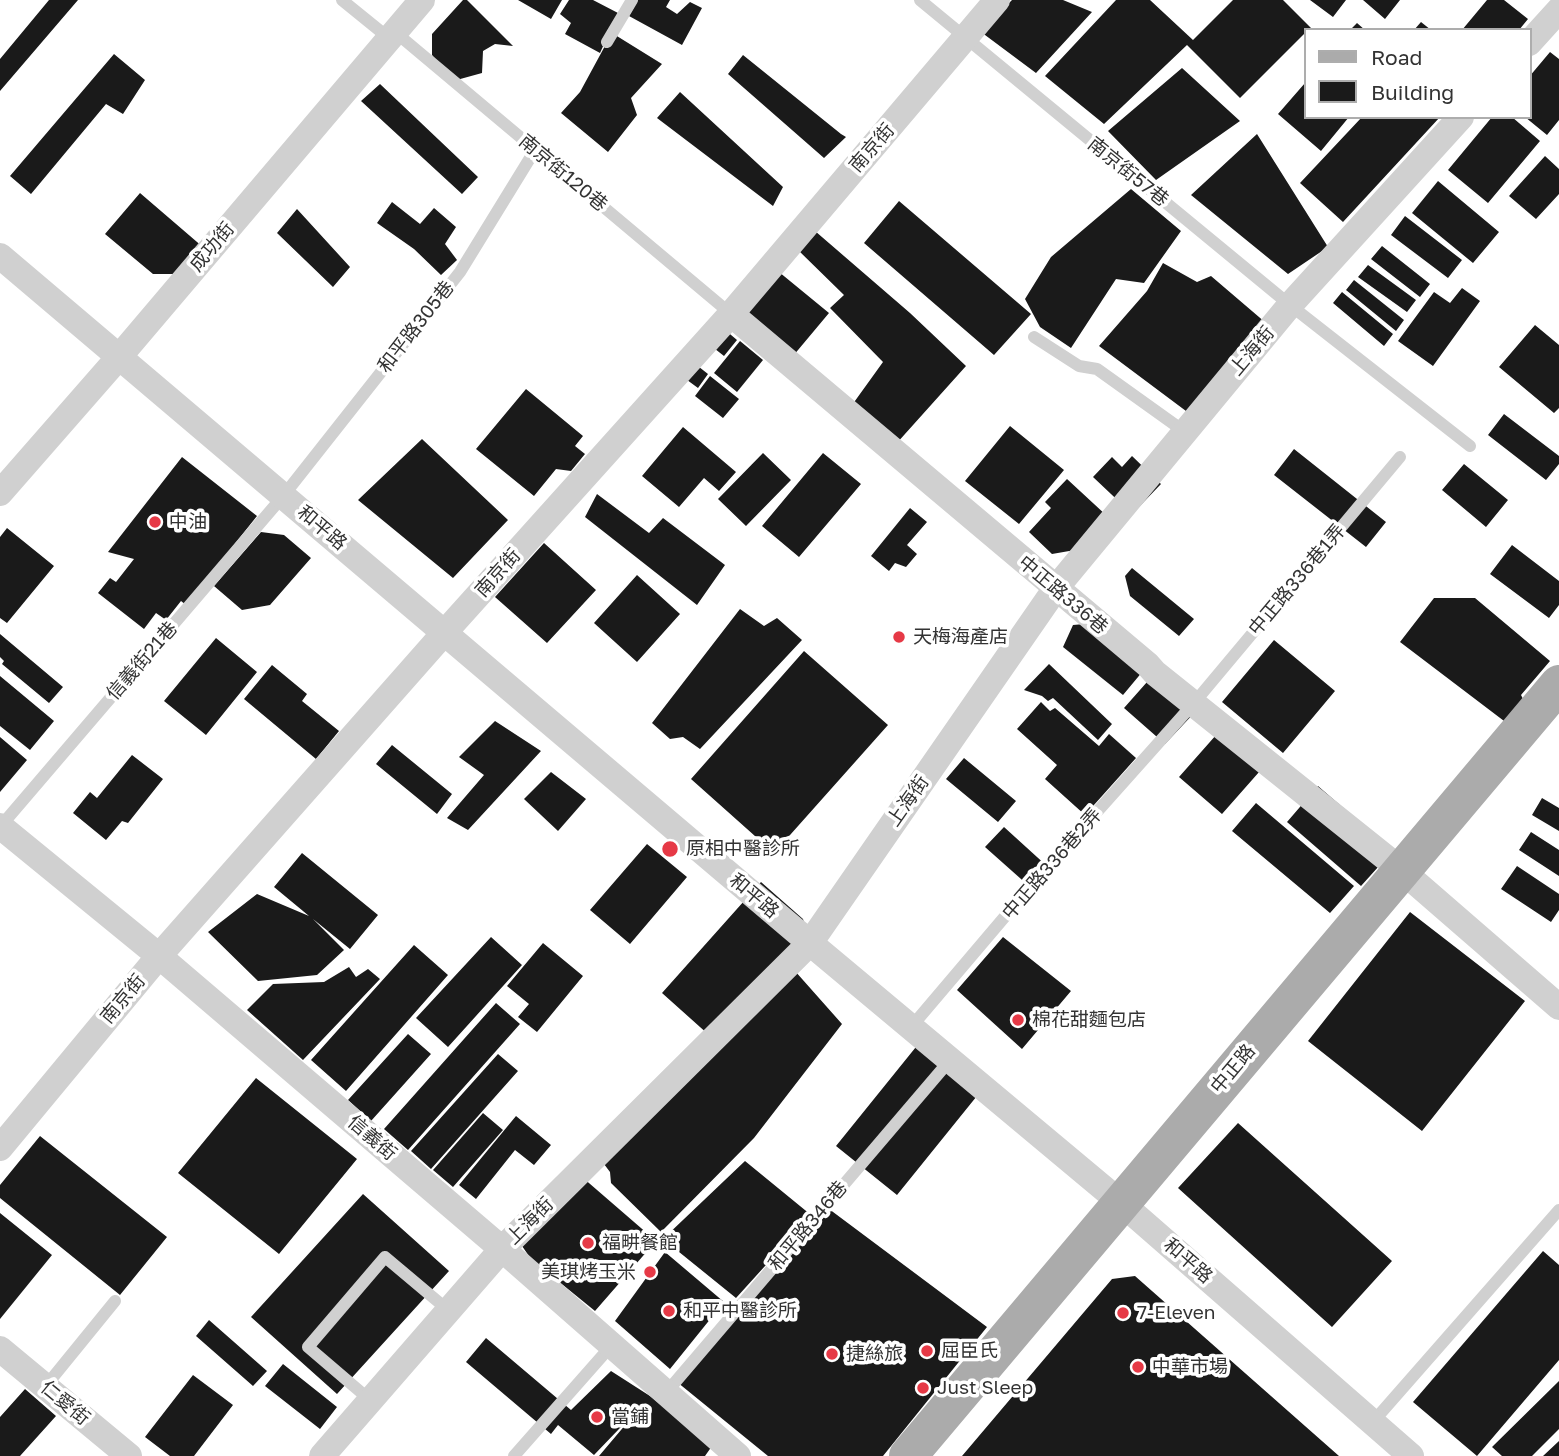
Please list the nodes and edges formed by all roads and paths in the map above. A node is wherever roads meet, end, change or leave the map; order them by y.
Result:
1 (342, 0) edge
2 (422, 0) edge
3 (632, 0) edge
4 (920, 0) edge
5 (997, 0) edge
6 (1552, 10) edge
7 (392, 36) junction
8 (966, 38) junction
9 (1531, 40) edge
10 (607, 42) dead end
11 (1459, 119) edge
12 (536, 150) junction
13 (0, 256) edge
14 (1290, 305) junction
15 (731, 314) junction
16 (1034, 337) dead end
17 (119, 357) junction
18 (1185, 432) junction
19 (1470, 446) dead end
20 (1401, 457) dead end
21 (0, 493) edge
22 (284, 495) junction
23 (1056, 588) junction
24 (445, 632) junction
25 (1559, 684) edge
26 (1194, 703) junction
27 (0, 827) edge
28 (1400, 869) junction
29 (810, 943) junction
30 (159, 956) junction
31 (1559, 1007) edge
32 (912, 1026) junction
33 (951, 1059) junction
34 (0, 1148) edge
35 (1121, 1202) junction
36 (1559, 1210) edge
37 (502, 1249) junction
38 (115, 1301) dead end
39 (448, 1310) junction
40 (611, 1346) junction
41 (0, 1349) edge
42 (45, 1387) junction
43 (665, 1394) junction
44 (370, 1400) junction
45 (1373, 1423) junction
46 (129, 1456) edge
47 (322, 1456) edge
48 (514, 1456) edge
49 (738, 1456) edge
50 (908, 1456) edge
51 (1410, 1456) edge

1 - 7 lane, 南京街120巷
2 - 7 street, 成功街
3 - 10 lane
4 - 8 lane, 南京街57巷
5 - 8 street, 南京街
6 - 9 street
7 - 12 lane, 南京街120巷
7 - 17 street, 成功街
8 - 14 lane, 南京街57巷
8 - 15 street, 南京街
11 - 14 street, 上海街
12 - 15 lane, 南京街120巷
12 - 22 lane, 和平路305巷
13 - 17 street, 和平路
14 - 18 street, 上海街
14 - 19 lane, 南京街57巷
15 - 23 street, 中正路336巷
15 - 24 street, 南京街
16 - 18 lane
17 - 21 street, 成功街
17 - 22 street, 和平路
18 - 23 street, 上海街
20 - 26 lane, 中正路336巷1弄
22 - 24 street, 和平路
22 - 27 lane, 信義街21巷
23 - 26 street, 中正路336巷
23 - 29 street, 上海街
24 - 29 street, 和平路
24 - 30 street, 南京街
25 - 28 main road, 中正路
26 - 28 street, 中正路336巷
26 - 32 lane, 中正路336巷2弄
27 - 30 street, 信義街
28 - 31 street, 中正路336巷
28 - 35 main road, 中正路
29 - 32 street, 和平路
29 - 37 street, 上海街
30 - 34 street, 南京街
30 - 37 street, 信義街
32 - 33 street, 和平路
33 - 35 street, 和平路
33 - 43 lane, 和平路346巷
35 - 45 street, 和平路
35 - 50 main road, 中正路
36 - 45 lane
37 - 39 street, 上海街
37 - 40 street, 信義街
38 - 42 lane
39 - 44 street, 上海街
39 - 44 lane
40 - 43 street, 信義街
40 - 48 lane
41 - 42 street, 仁愛街
42 - 46 street, 仁愛街
43 - 49 street, 信義街
44 - 47 street, 上海街
45 - 51 street, 和平路

